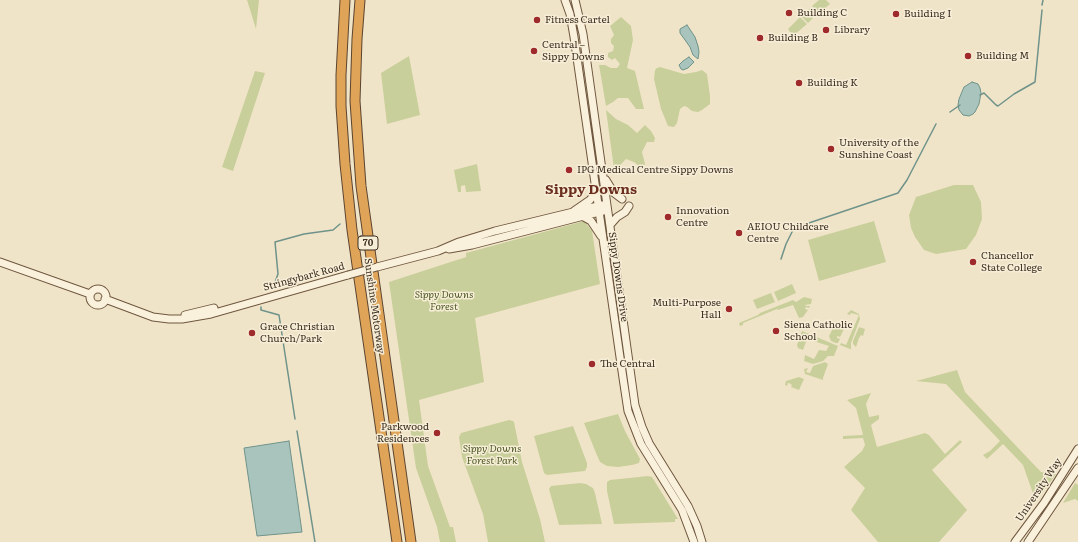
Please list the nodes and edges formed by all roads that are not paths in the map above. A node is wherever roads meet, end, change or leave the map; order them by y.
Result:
1 (345, 0) edge
2 (360, 0) edge
3 (565, 0) edge
4 (575, 0) edge
5 (603, 177) junction
6 (596, 192) junction
7 (622, 199) dead end
8 (629, 206) dead end
9 (607, 207) junction
10 (598, 209) junction
11 (572, 212) junction
12 (582, 216) junction
13 (610, 225) junction
14 (602, 238) junction
15 (438, 250) junction
16 (0, 262) edge
17 (90, 294) junction
18 (105, 299) junction
19 (1078, 449) edge
20 (1078, 468) edge
21 (402, 484) junction
22 (396, 542) edge
23 (411, 542) edge
24 (415, 542) edge
25 (694, 542) edge
26 (702, 542) edge
27 (1015, 542) edge
28 (1028, 542) edge

1 - 22 highway, Sunshine Motorway / 70
2 - 21 highway, Sunshine Motorway / 70
3 - 6 main road, Sippy Downs Drive
4 - 5 main road, Sippy Downs Drive
5 - 7 main road
5 - 9 main road, Sippy Downs Drive
6 - 10 main road, Sippy Downs Drive
6 - 11 main road
8 - 13 main road
9 - 10 main road, Stringybark Road
9 - 13 main road, Sippy Downs Drive
10 - 11 main road, Stringybark Road
10 - 12 main road, Stringybark Road
10 - 14 main road, Sippy Downs Drive
11 - 15 main road, Stringybark Road
12 - 14 main road
12 - 15 main road, Stringybark Road
13 - 26 main road, Sippy Downs Drive
14 - 25 main road, Sippy Downs Drive
15 - 18 main road, Stringybark Road, bridge
16 - 17 main road
17 - 18 main road
17 - 18 main road
19 - 27 main road, University Way
20 - 28 main road, University Way
21 - 23 highway, Sunshine Motorway / 70
21 - 24 highway

